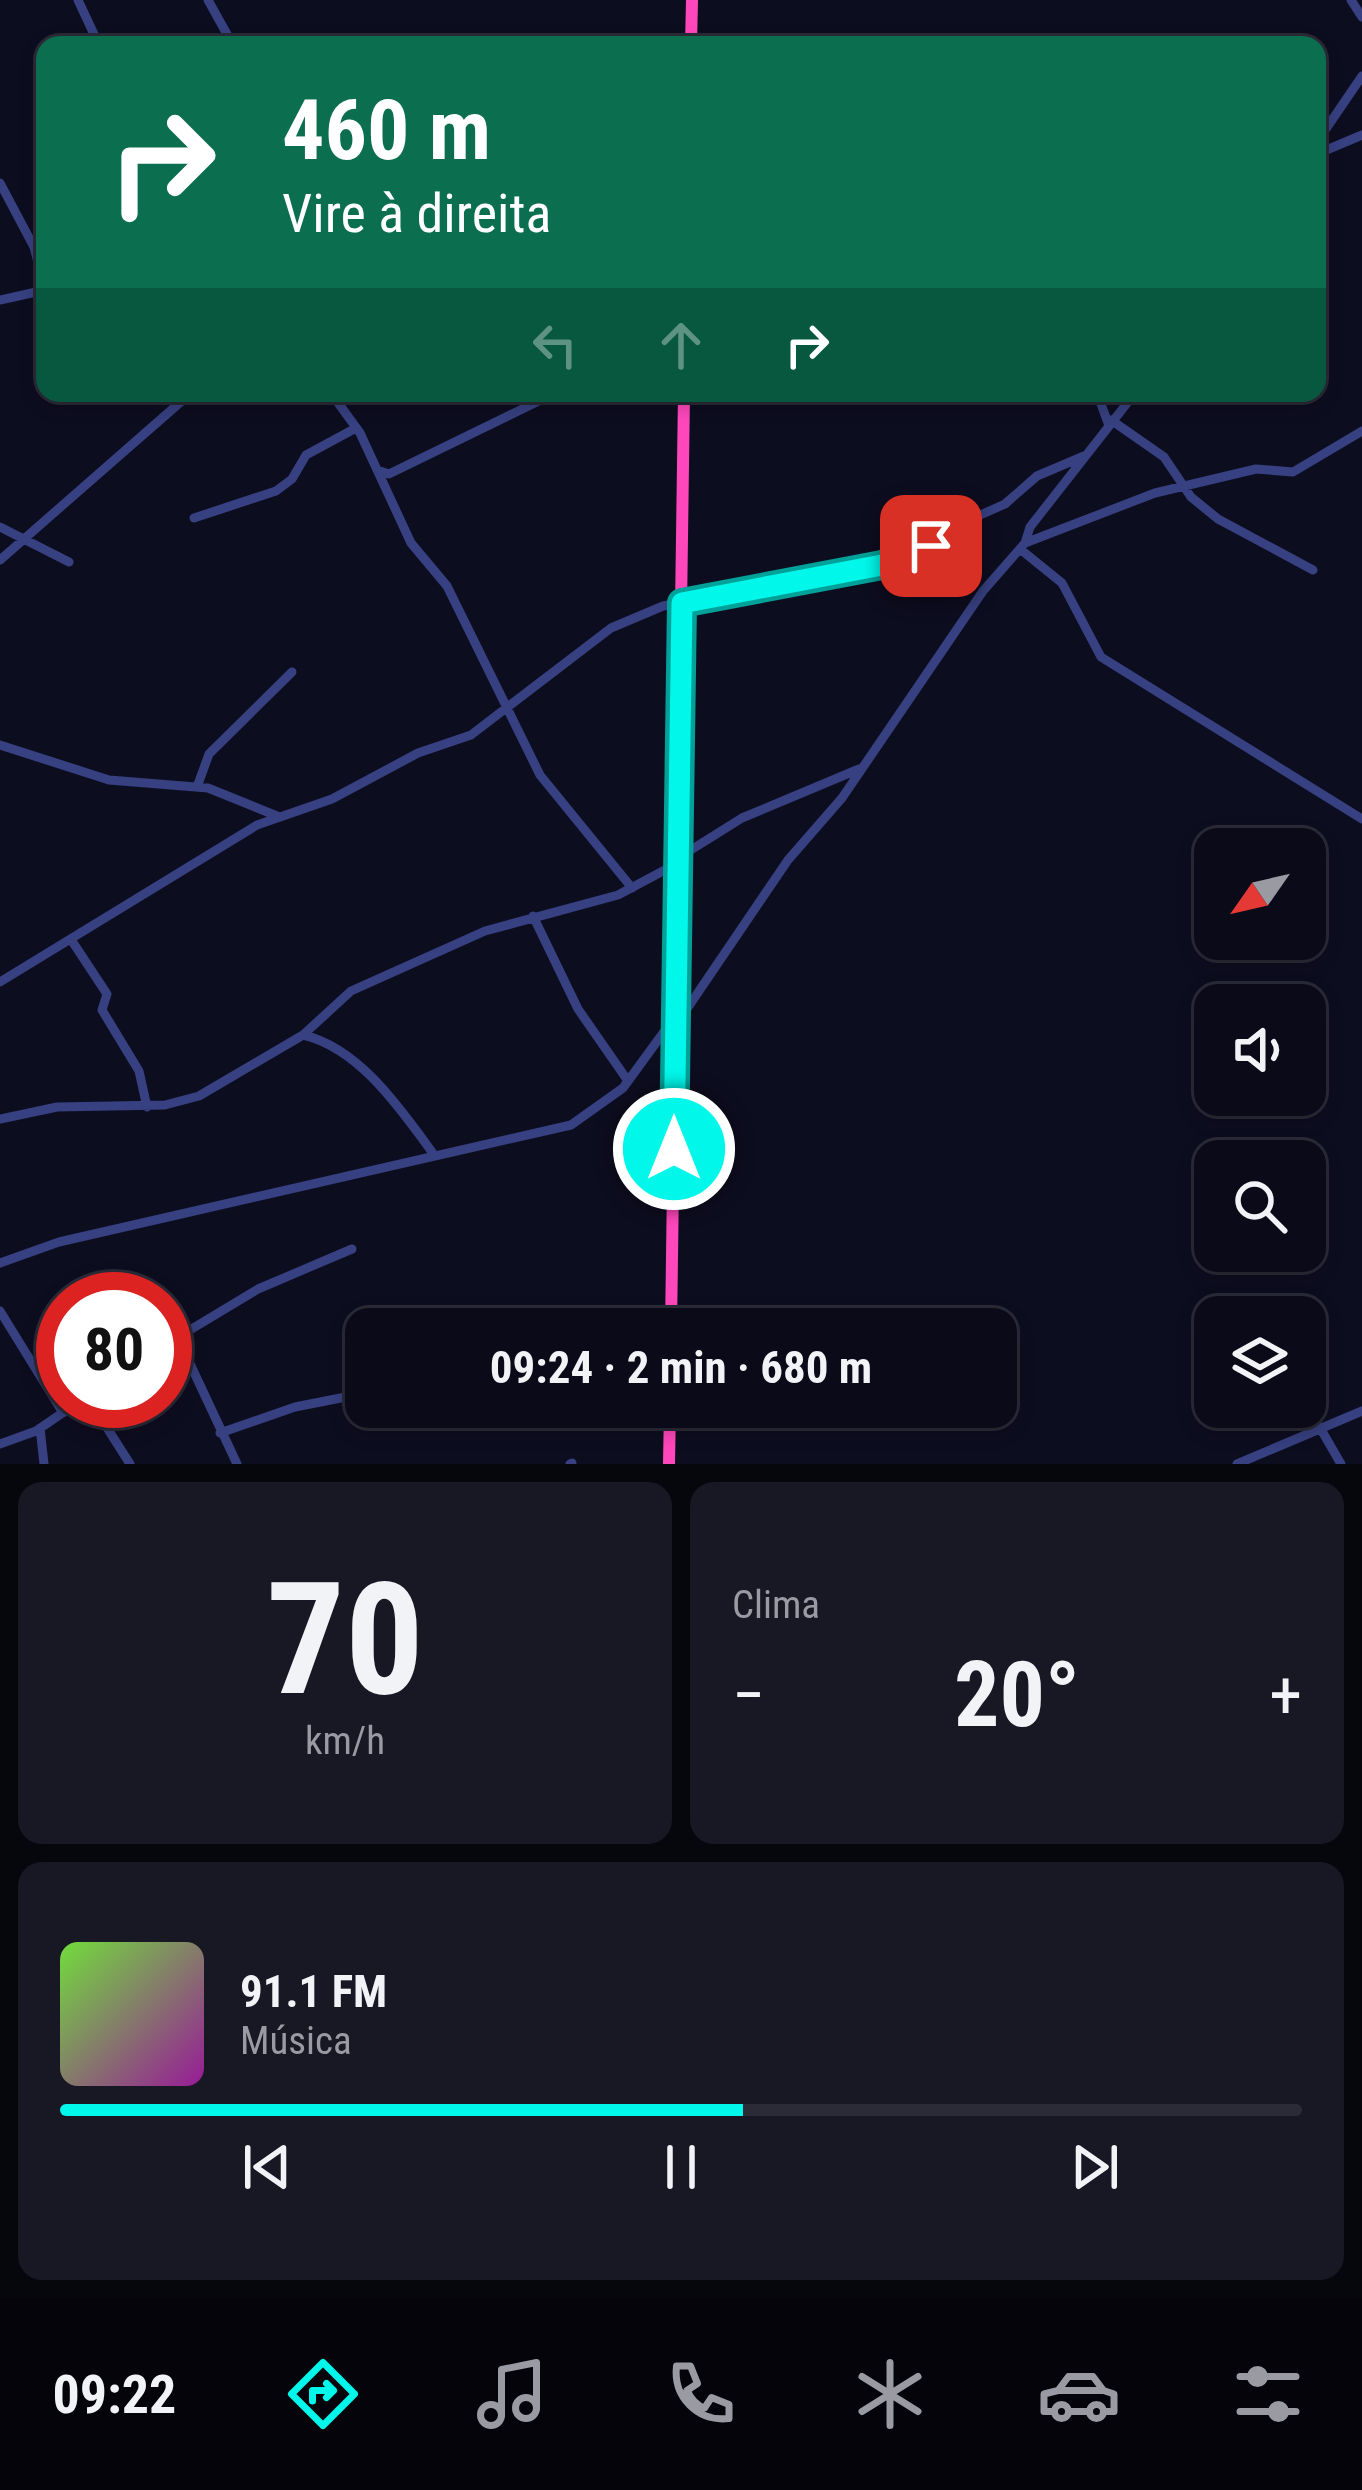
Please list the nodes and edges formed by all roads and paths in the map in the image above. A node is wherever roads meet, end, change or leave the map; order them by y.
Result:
1 (78, 0) edge
2 (208, 0) edge
3 (692, 0) edge
4 (1351, 0) edge
5 (1362, 17) edge
6 (96, 36) edge
7 (228, 36) edge
8 (691, 36) edge
9 (1362, 76) edge
10 (1326, 129) edge
11 (1362, 135) edge
12 (1326, 150) edge
13 (0, 183) edge
14 (36, 255) edge
15 (36, 292) edge
16 (0, 300) edge
17 (181, 402) edge
18 (337, 402) edge
19 (537, 402) edge
20 (684, 402) edge
21 (1101, 402) edge
22 (1127, 402) edge
23 (1110, 422) junction
24 (356, 428) junction
25 (1362, 431) edge
26 (1084, 456) junction
27 (375, 468) junction
28 (1184, 487) junction
29 (194, 518) dead end
30 (0, 527) edge
31 (29, 539) junction
32 (1022, 546) junction
33 (0, 560) edge
34 (68, 562) dead end
35 (1313, 570) dead end
36 (682, 603) junction
37 (292, 672) dead end
38 (508, 706) junction
39 (0, 745) edge
40 (859, 769) junction
41 (829, 782) junction
42 (197, 787) junction
43 (842, 797) junction
44 (277, 816) junction
45 (1362, 819) edge
46 (678, 860) junction
47 (632, 888) junction
48 (533, 916) junction
49 (72, 940) junction
50 (0, 982) edge
51 (674, 1023) junction
52 (303, 1035) junction
53 (628, 1081) junction
54 (147, 1107) junction
55 (0, 1119) edge
56 (435, 1156) junction
57 (352, 1250) dead end
58 (0, 1263) edge
59 (671, 1308) edge
60 (0, 1311) edge
61 (192, 1327) edge
62 (36, 1369) edge
63 (192, 1370) edge
64 (345, 1398) edge
65 (1362, 1411) edge
66 (1326, 1424) edge
67 (44, 1428) edge
68 (107, 1428) edge
69 (670, 1428) edge
70 (1315, 1428) edge
71 (1320, 1428) edge
72 (220, 1432) junction
73 (38, 1433) junction
74 (0, 1444) edge
75 (44, 1464) edge
76 (130, 1464) edge
77 (237, 1464) edge
78 (669, 1464) edge
79 (1238, 1464) edge
80 (1341, 1464) edge

1 - 6 street
2 - 7 street
3 - 8 highway
4 - 5 street
9 - 10 street
11 - 12 street
13 - 14 street
15 - 16 street
17 - 31 street
18 - 24 street
19 - 27 street
20 - 36 highway
21 - 23 street
22 - 23 street
23 - 26 street
23 - 28 street
24 - 27 street
24 - 29 street
25 - 28 street
26 - 32 street
26 - 36 street
27 - 38 street
28 - 32 street
28 - 35 street
30 - 31 street
31 - 33 street
31 - 34 street
32 - 40 street
32 - 45 street
36 - 38 street
36 - 46 highway
37 - 42 street
38 - 44 street
38 - 47 street
39 - 42 street
40 - 41 street
40 - 43 street
41 - 43 street
41 - 46 street
42 - 44 street
43 - 51 street
44 - 49 street
46 - 47 street
46 - 51 highway
47 - 48 street
48 - 52 street
48 - 53 street
49 - 50 street
49 - 54 street
51 - 53 street
51 - 59 highway
52 - 54 street
52 - 56 street
53 - 56 street
54 - 55 street
56 - 58 street
57 - 61 street
60 - 62 street
63 - 72 street
64 - 72 street
65 - 66 street
67 - 73 street
68 - 76 street
69 - 78 highway
70 - 79 street
71 - 80 street
72 - 77 street
73 - 74 street
73 - 75 street

